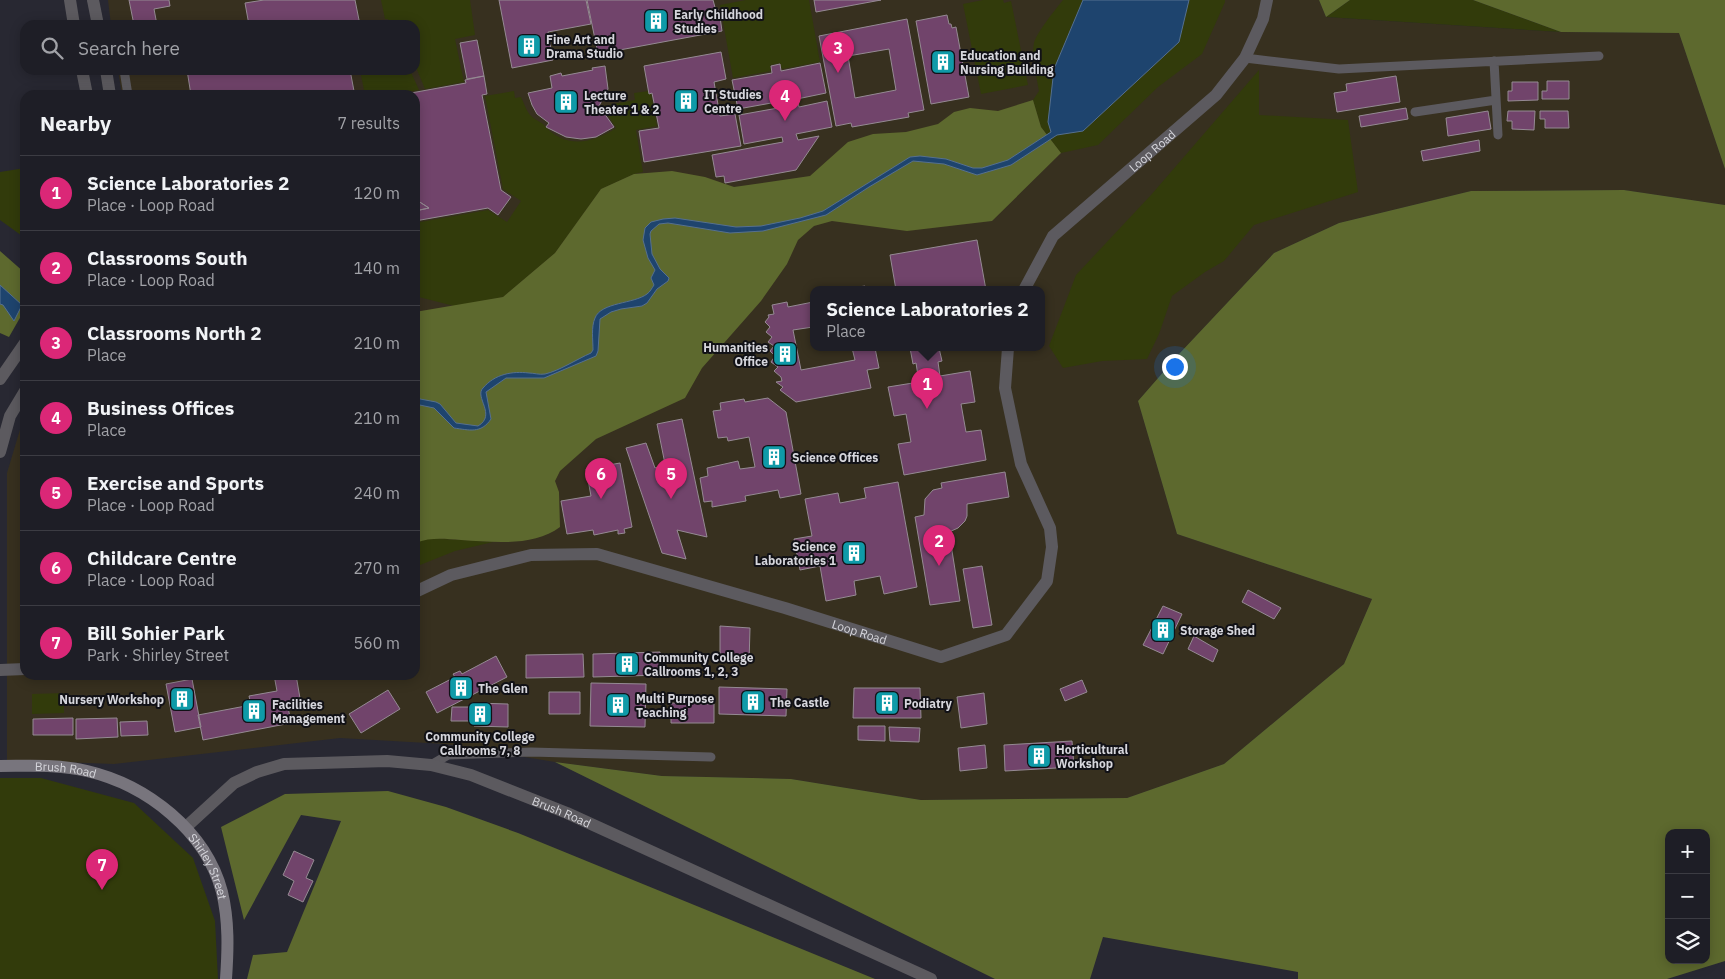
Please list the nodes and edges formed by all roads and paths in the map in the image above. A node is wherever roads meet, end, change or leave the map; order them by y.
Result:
1 (70, 0) edge
2 (93, 0) edge
3 (1267, 0) edge
4 (73, 20) edge
5 (97, 20) edge
6 (1599, 56) dead end
7 (1245, 58) junction
8 (1494, 62) junction
9 (83, 75) edge
10 (107, 75) edge
11 (125, 75) edge
12 (86, 90) edge
13 (109, 90) edge
14 (127, 90) edge
15 (1496, 100) junction
16 (1415, 112) dead end
17 (1498, 135) dead end
18 (1026, 286) edge
19 (20, 350) edge
20 (1008, 351) edge
21 (0, 380) edge
22 (20, 399) edge
23 (0, 452) edge
24 (420, 590) edge
25 (20, 669) edge
26 (0, 670) edge
27 (711, 757) dead end
28 (431, 765) junction
29 (0, 766) edge
30 (128, 786) joint
31 (186, 828) junction
32 (226, 979) edge
33 (931, 979) edge

1 - 4 street
2 - 5 street
3 - 7 street, Loop Road
6 - 8 lane
7 - 8 lane
7 - 18 street, Loop Road
8 - 15 lane
9 - 12 street
10 - 13 street
11 - 14 lane
15 - 16 lane
15 - 17 lane
19 - 21 street
20 - 24 street, Loop Road
22 - 23 street
25 - 26 street
27 - 28 lane
28 - 31 street, Brush Road
28 - 33 street, Brush Road
29 - 30 street, Brush Road
30 - 31 street, Shirley Street
31 - 32 street, Shirley Street

